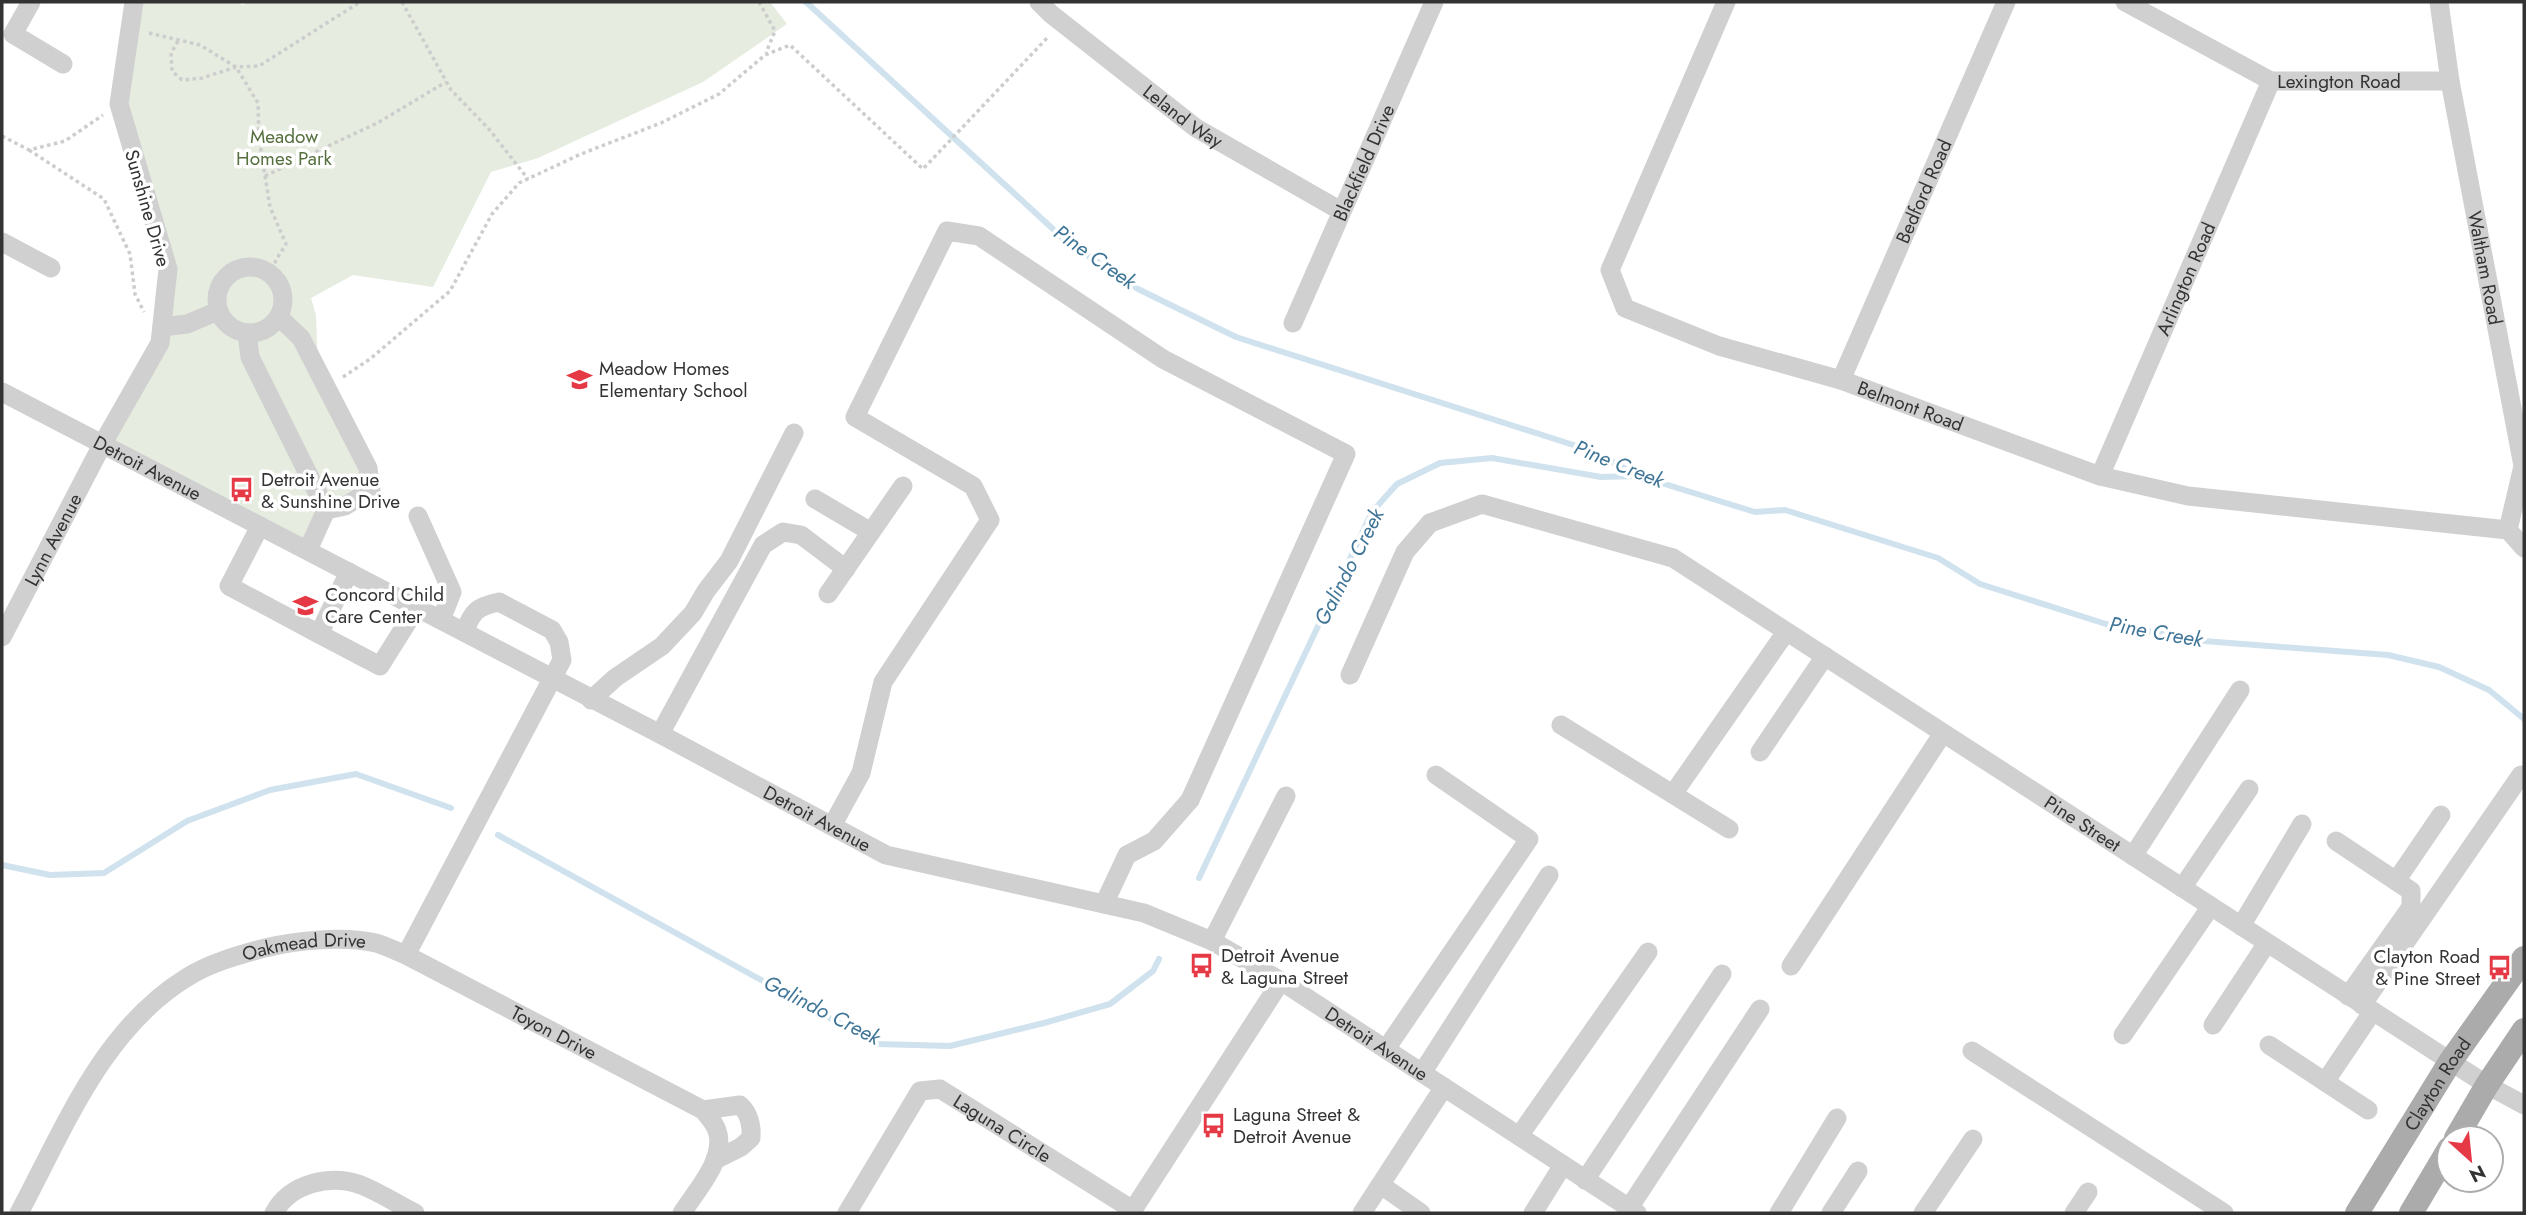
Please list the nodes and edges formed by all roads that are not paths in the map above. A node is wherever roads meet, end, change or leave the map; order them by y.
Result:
1 (31, 2) edge
2 (134, 2) edge
3 (1434, 2) edge
4 (1727, 2) edge
5 (2006, 2) edge
6 (2125, 2) edge
7 (2439, 2) edge
8 (1051, 6) edge
9 (63, 64) dead end
10 (2271, 81) junction
11 (2450, 81) junction
12 (1341, 211) junction
13 (2, 242) edge
14 (51, 268) dead end
15 (218, 311) junction
16 (279, 317) junction
17 (1293, 323) dead end
18 (247, 333) junction
19 (161, 335) junction
20 (1841, 380) junction
21 (2, 392) edge
22 (794, 433) dead end
23 (103, 443) junction
24 (2100, 476) junction
25 (903, 486) dead end
26 (815, 499) dead end
27 (326, 510) junction
28 (418, 516) dead end
29 (260, 526) junction
30 (2508, 530) junction
31 (871, 532) junction
32 (2524, 548) edge
33 (308, 550) junction
34 (846, 569) junction
35 (349, 572) junction
36 (828, 593) dead end
37 (416, 607) junction
38 (440, 620) junction
39 (464, 632) junction
40 (1787, 632) junction
41 (319, 634) junction
42 (2, 637) edge
43 (1825, 656) junction
44 (1350, 675) dead end
45 (551, 678) junction
46 (2239, 690) dead end
47 (592, 700) junction
48 (1562, 725) dead end
49 (1942, 733) junction
50 (660, 734) junction
51 (1760, 752) dead end
52 (1436, 775) dead end
53 (2521, 775) dead end
54 (2249, 789) dead end
55 (1673, 794) junction
56 (1286, 796) dead end
57 (2441, 816) dead end
58 (2302, 824) dead end
59 (832, 826) junction
60 (1729, 829) dead end
61 (2336, 841) dead end
62 (2133, 856) junction
63 (1549, 875) dead end
64 (2396, 881) junction
65 (2182, 888) junction
66 (1104, 904) junction
67 (2211, 906) junction
68 (2241, 926) junction
69 (1212, 941) junction
70 (2267, 943) junction
71 (1648, 952) dead end
72 (406, 955) junction
73 (2524, 958) edge
74 (1791, 966) dead end
75 (1722, 974) dead end
76 (1281, 981) junction
77 (2361, 1004) junction
78 (1760, 1009) dead end
79 (2213, 1025) dead end
80 (2524, 1030) edge
81 (2123, 1035) dead end
82 (2269, 1045) dead end
83 (1386, 1049) junction
84 (1972, 1051) dead end
85 (2450, 1062) junction
86 (1422, 1073) junction
87 (2325, 1082) junction
88 (2487, 1085) junction
89 (1444, 1087) junction
90 (2524, 1105) edge
91 (703, 1110) junction
92 (2368, 1110) dead end
93 (1837, 1118) dead end
94 (2464, 1124) edge
95 (1519, 1136) junction
96 (1973, 1139) dead end
97 (715, 1160) junction
98 (1563, 1165) junction
99 (1858, 1171) dead end
100 (2435, 1173) edge
101 (1585, 1180) junction
102 (1381, 1185) junction
103 (2088, 1192) dead end
104 (1132, 1211) edge
105 (1633, 1211) edge
106 (19, 1213) edge
107 (275, 1213) edge
108 (415, 1213) edge
109 (682, 1213) edge
110 (847, 1213) edge
111 (1362, 1213) edge
112 (1421, 1213) edge
113 (1533, 1213) edge
114 (1779, 1213) edge
115 (1831, 1213) edge
116 (1923, 1213) edge
117 (2074, 1213) edge
118 (2224, 1213) edge
119 (2357, 1213) edge
120 (2411, 1213) edge

1 - 9 street
2 - 19 street, Sunshine Drive
3 - 12 street, Blackfield Drive
4 - 20 street, Belmont Road
5 - 20 street, Bedford Road
6 - 10 street, Lexington Road
7 - 11 street, Waltham Road
8 - 12 street, Leland Way
10 - 11 street, Lexington Road
10 - 24 street, Arlington Road
11 - 30 street, Waltham Road
12 - 17 street, Blackfield Drive
13 - 14 street
15 - 16 street
15 - 18 street
15 - 19 street
16 - 18 street
16 - 27 street
18 - 27 street
19 - 23 street, Sunshine Drive
20 - 24 street, Belmont Road
21 - 23 street, Detroit Avenue
22 - 47 street
23 - 29 street, Detroit Avenue
23 - 42 street, Lynn Avenue
24 - 30 street, Belmont Road
25 - 31 street
26 - 31 street
27 - 33 street
28 - 38 street
29 - 33 street, Detroit Avenue
29 - 41 street
30 - 32 street
31 - 34 street
33 - 35 street, Detroit Avenue
34 - 36 street
34 - 50 street
35 - 37 street, Detroit Avenue
35 - 41 street
37 - 38 street, Detroit Avenue
37 - 41 street
38 - 39 street, Detroit Avenue
39 - 45 street, Detroit Avenue
39 - 45 street
40 - 43 street, Pine Street
40 - 44 street, Pine Street
40 - 55 street
43 - 49 street, Pine Street
43 - 51 street
45 - 47 street, Detroit Avenue
45 - 72 street
46 - 62 street
47 - 50 street, Detroit Avenue
48 - 55 street
49 - 62 street, Pine Street
49 - 74 street
50 - 59 street, Detroit Avenue
52 - 83 street
53 - 77 street
54 - 65 street
55 - 60 street
56 - 69 street
57 - 64 street
58 - 68 street
59 - 66 street, Detroit Avenue
59 - 66 street
61 - 64 street
62 - 65 street, Pine Street
63 - 86 street
64 - 77 street
65 - 67 street, Pine Street
66 - 69 street, Detroit Avenue
67 - 68 street, Pine Street
67 - 81 street
68 - 70 street, Pine Street
69 - 76 street, Detroit Avenue
70 - 77 street, Pine Street
70 - 79 street
71 - 95 street
72 - 91 street, Toyon Drive
72 - 106 street, Oakmead Drive
73 - 85 main road, Clayton Road
75 - 101 street
76 - 83 street, Detroit Avenue
76 - 104 street
77 - 85 street, Pine Street
77 - 87 street
78 - 105 street
80 - 88 main road
82 - 87 street
83 - 86 street, Detroit Avenue
84 - 118 street
85 - 88 street, Pine Street
85 - 119 main road, Clayton Road
86 - 89 street, Detroit Avenue
87 - 92 street
88 - 90 street, Pine Street
88 - 94 main road
89 - 95 street, Detroit Avenue
89 - 102 street
91 - 97 street
91 - 97 street
93 - 114 street
95 - 98 street, Detroit Avenue
96 - 116 street
97 - 109 street
98 - 101 street, Detroit Avenue
98 - 113 street
99 - 115 street
100 - 120 main road
101 - 105 street, Detroit Avenue
102 - 111 street
102 - 112 street
103 - 117 street
104 - 110 street, Laguna Circle
107 - 108 street

